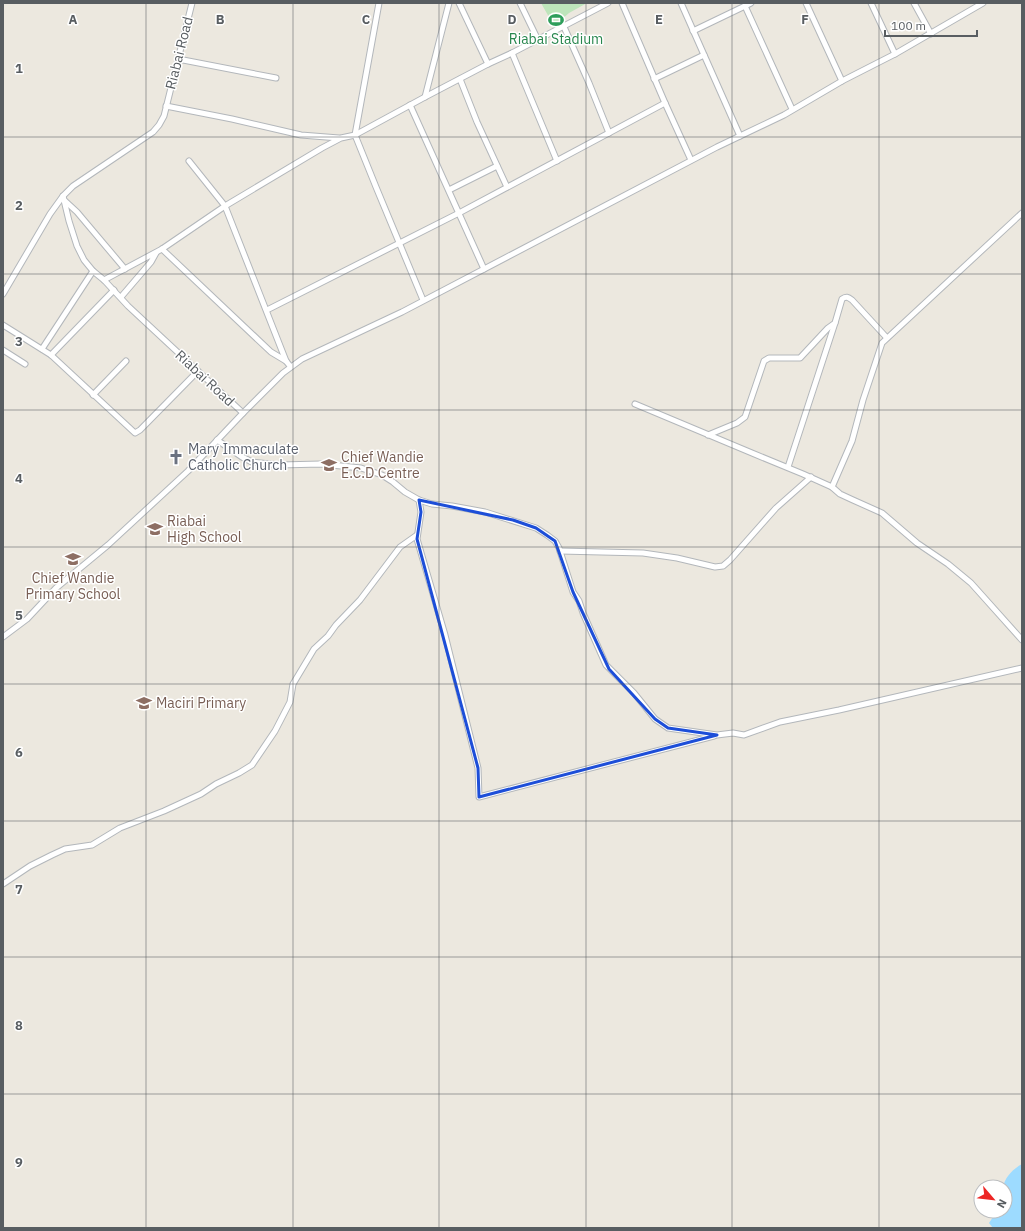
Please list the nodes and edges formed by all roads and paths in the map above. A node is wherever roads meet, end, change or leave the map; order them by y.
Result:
1 (192, 3) edge
2 (379, 3) edge
3 (449, 3) edge
4 (459, 3) edge
5 (520, 3) edge
6 (608, 3) edge
7 (622, 3) edge
8 (681, 3) edge
9 (751, 3) edge
10 (806, 3) edge
11 (871, 3) edge
12 (914, 3) edge
13 (983, 3) edge
14 (745, 6) junction
15 (564, 26) junction
16 (693, 30) junction
17 (931, 34) junction
18 (538, 40) junction
19 (512, 53) junction
20 (895, 54) junction
21 (704, 55) junction
22 (178, 59) junction
23 (488, 64) junction
24 (276, 78) dead end
25 (460, 79) junction
26 (654, 79) junction
27 (842, 81) junction
28 (425, 97) junction
29 (665, 103) junction
30 (410, 105) junction
31 (166, 106) junction
32 (792, 109) junction
33 (356, 134) junction
34 (609, 134) junction
35 (740, 136) junction
36 (341, 138) junction
37 (691, 160) junction
38 (189, 161) dead end
39 (557, 161) junction
40 (497, 166) junction
41 (507, 187) junction
42 (449, 190) junction
43 (64, 198) junction
44 (225, 206) junction
45 (459, 213) junction
46 (1022, 213) edge
47 (400, 244) junction
48 (159, 250) junction
49 (125, 269) junction
50 (484, 269) junction
51 (93, 271) junction
52 (104, 280) junction
53 (114, 290) junction
54 (3, 294) edge
55 (121, 297) junction
56 (423, 300) junction
57 (266, 310) junction
58 (835, 323) junction
59 (3, 325) edge
60 (887, 338) junction
61 (42, 349) junction
62 (3, 350) edge
63 (51, 355) junction
64 (126, 361) dead end
65 (286, 361) junction
66 (25, 364) dead end
67 (290, 366) junction
68 (198, 371) junction
69 (93, 395) junction
70 (635, 404) dead end
71 (243, 413) junction
72 (708, 435) junction
73 (217, 440) junction
74 (788, 467) junction
75 (811, 477) junction
76 (832, 487) junction
77 (419, 500) junction
78 (417, 535) junction
79 (560, 550) junction
80 (3, 637) edge
81 (1022, 640) edge
82 (1022, 668) edge
83 (717, 735) junction
84 (3, 884) edge

1 - 22 street, Riabai Road
2 - 33 street
3 - 28 street
4 - 23 street
5 - 18 street
6 - 15 street
7 - 26 street
8 - 16 street
9 - 14 street
10 - 27 street
11 - 20 street
12 - 17 street
13 - 17 street
14 - 16 street
14 - 32 street
15 - 18 street
15 - 34 street
16 - 21 street
17 - 20 street
18 - 19 street
19 - 23 street
19 - 39 street
20 - 27 street
21 - 26 street
21 - 35 street
22 - 24 street
22 - 31 street, Riabai Road
23 - 25 street
25 - 28 street
25 - 40 street
26 - 29 street
27 - 32 street
28 - 30 street
29 - 34 street
29 - 37 street
30 - 33 street
30 - 42 street
31 - 36 street
31 - 43 street, Riabai Road
32 - 35 street
33 - 36 street
33 - 47 street
34 - 39 street
35 - 37 street
36 - 44 street
37 - 50 street
38 - 44 street
39 - 41 street
40 - 41 street
40 - 42 street
41 - 45 street
42 - 45 street
43 - 49 street
43 - 51 street, Riabai Road
43 - 54 street, Riabai Road
44 - 48 street
44 - 57 street
45 - 47 street
45 - 50 street
46 - 60 street
47 - 56 street
47 - 57 street
48 - 49 street
48 - 55 street
48 - 65 street
49 - 52 street
50 - 56 street
51 - 52 street, Riabai Road
51 - 61 street
52 - 53 street, Riabai Road
53 - 55 street, Riabai Road
53 - 63 street
55 - 68 street, Riabai Road
56 - 67 street
57 - 65 street
58 - 60 street
58 - 72 street
58 - 74 street
59 - 61 street
60 - 76 street
61 - 63 street
62 - 66 street
63 - 69 street
64 - 69 street
65 - 67 street
67 - 71 street
68 - 69 street
68 - 71 street, Riabai Road
70 - 72 street
71 - 73 street, Riabai Road
72 - 74 street
73 - 77 street
73 - 80 street, Riabai Road
74 - 75 street
75 - 76 street
75 - 79 street
76 - 81 street
77 - 78 street
77 - 79 street
78 - 83 street
78 - 84 street
79 - 83 street
82 - 83 street

